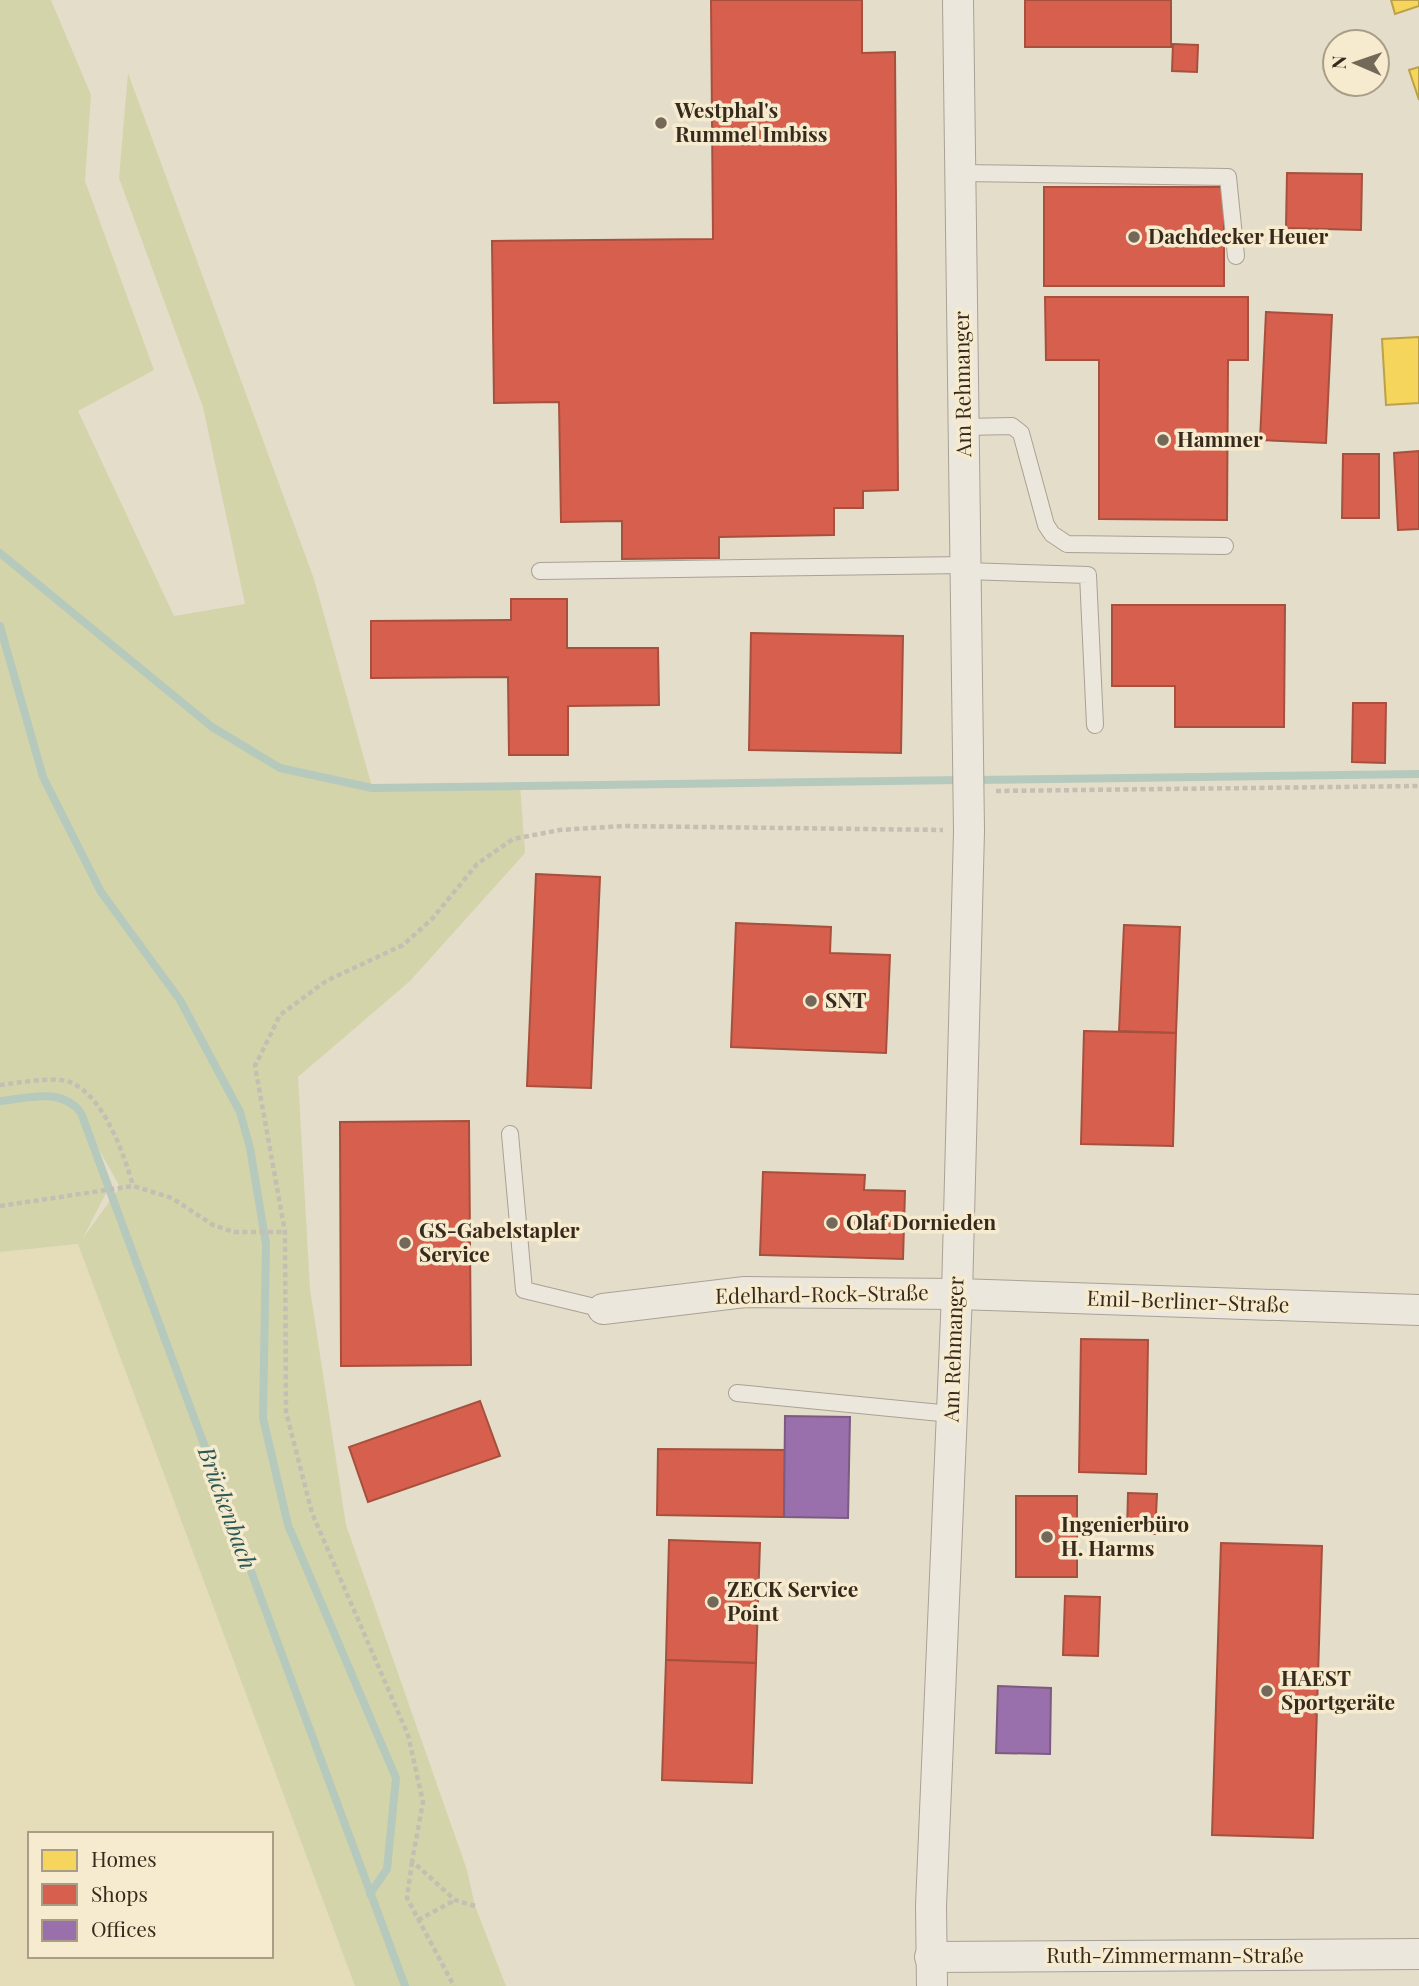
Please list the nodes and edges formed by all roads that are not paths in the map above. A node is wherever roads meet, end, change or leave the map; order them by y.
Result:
1 (958, 0) edge
2 (960, 173) junction
3 (1236, 256) dead end
4 (964, 427) junction
5 (1225, 546) dead end
6 (965, 568) junction
7 (540, 571) dead end
8 (1095, 725) dead end
9 (510, 1134) dead end
10 (957, 1294) junction
11 (603, 1309) joint
12 (1419, 1310) edge
13 (737, 1393) dead end
14 (951, 1415) junction
15 (1419, 1954) edge
16 (931, 1972) edge

1 - 2 street, Am Rehmanger
2 - 3 lane
2 - 4 street, Am Rehmanger
4 - 5 lane
4 - 6 street, Am Rehmanger
6 - 7 lane
6 - 8 lane
6 - 10 street, Am Rehmanger
9 - 11 lane
10 - 11 street, Edelhard-Rock-Straße
10 - 12 street, Emil-Berliner-Straße
10 - 14 street, Am Rehmanger
13 - 14 lane
14 - 16 street, Am Rehmanger
15 - 16 street, Ruth-Zimmermann-Straße

